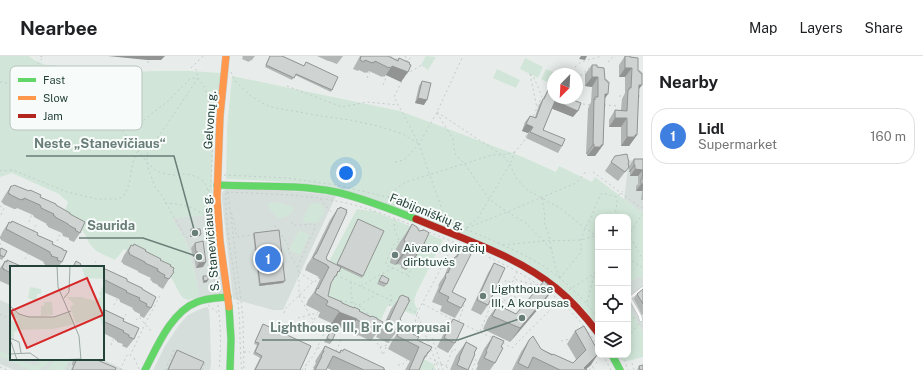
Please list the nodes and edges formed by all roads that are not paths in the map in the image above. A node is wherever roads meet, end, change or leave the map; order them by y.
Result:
1 (226, 56) edge
2 (217, 185) junction
3 (643, 288) edge
4 (228, 297) junction
5 (641, 320) road end
6 (595, 329) edge
7 (614, 358) edge
8 (146, 370) edge
9 (230, 370) edge
10 (620, 370) edge

1 - 2 street, Gelvonų g.
2 - 4 street, S. Stanevičiaus g.
2 - 6 street, Fabijoniškių g.
3 - 5 lane
4 - 8 street
4 - 9 street, S. Stanevičiaus g.
7 - 10 street

